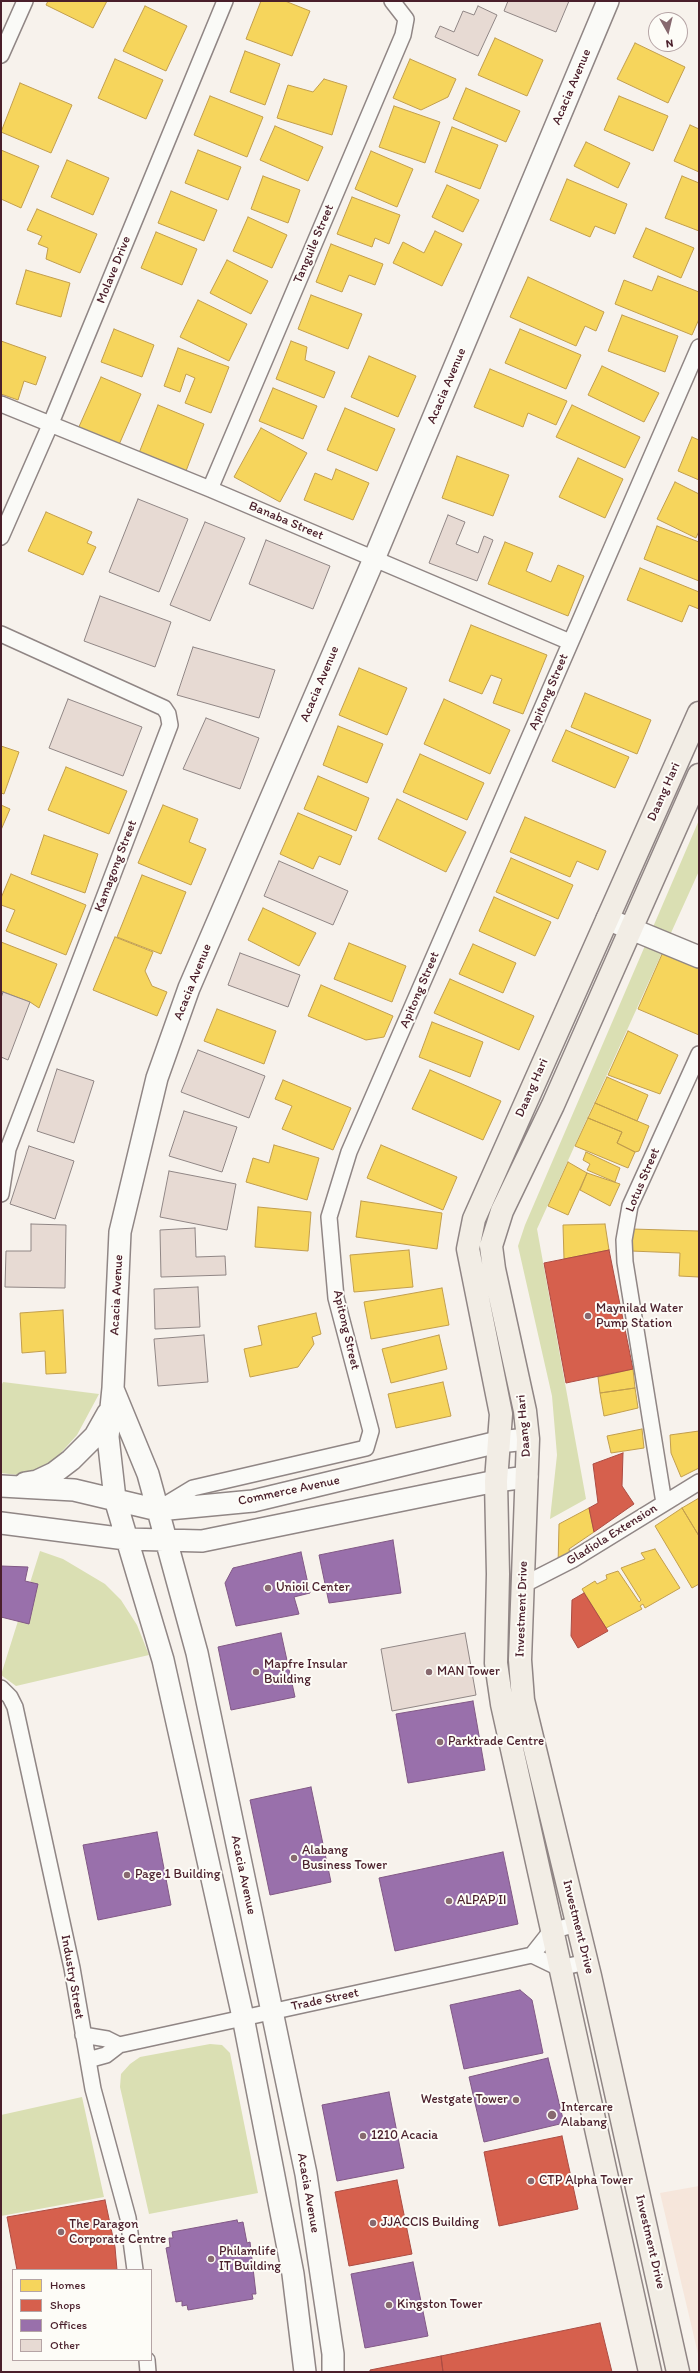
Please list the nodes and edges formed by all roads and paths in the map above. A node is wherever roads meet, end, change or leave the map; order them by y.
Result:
1 (25, 1) edge
2 (225, 1) edge
3 (392, 1) edge
4 (608, 1) edge
5 (1, 56) edge
6 (699, 347) edge
7 (1, 404) edge
8 (51, 423) junction
9 (210, 489) junction
10 (1, 537) edge
11 (374, 558) junction
12 (1, 634) edge
13 (570, 642) junction
14 (699, 714) edge
15 (699, 775) edge
16 (607, 919) junction
17 (632, 929) junction
18 (699, 957) edge
19 (699, 1054) edge
20 (1, 1194) edge
21 (113, 1388) junction
22 (111, 1409) junction
23 (528, 1439) junction
24 (498, 1442) junction
25 (527, 1477) junction
26 (496, 1481) junction
27 (699, 1482) edge
28 (6, 1486) edge
29 (115, 1498) junction
30 (664, 1503) junction
31 (158, 1510) junction
32 (1, 1523) edge
33 (126, 1539) junction
34 (167, 1541) junction
35 (523, 1585) junction
36 (1, 1688) edge
37 (577, 1924) junction
38 (551, 1931) junction
39 (532, 1955) junction
40 (587, 1962) junction
41 (559, 1968) junction
42 (270, 2012) junction
43 (242, 2018) junction
44 (82, 2035) junction
45 (118, 2045) junction
46 (88, 2060) junction
47 (135, 2269) edge
48 (147, 2361) edge
49 (148, 2372) edge
50 (305, 2372) edge
51 (334, 2372) edge
52 (650, 2372) edge
53 (678, 2372) edge

1 - 5 street
2 - 8 street, Molave Drive
3 - 9 street, Tanguile Street
4 - 11 main road, Acacia Avenue
6 - 13 street, Apitong Street
7 - 8 street, Banaba Street
8 - 9 street, Banaba Street
8 - 10 street, Molave Drive
9 - 11 street, Banaba Street
11 - 13 street, Banaba Street
11 - 21 main road, Acacia Avenue
12 - 20 street, Kamagong Street
13 - 31 street, Apitong Street
14 - 16 main road, Daang Hari
15 - 17 main road, Daang Hari
16 - 17 main road
16 - 24 main road, Daang Hari
17 - 18 main road
17 - 23 main road, Daang Hari
19 - 30 street, Lotus Street
21 - 22 main road, Acacia Avenue
21 - 31 main road, Acacia Avenue
22 - 28 main road
22 - 29 main road, Acacia Avenue
23 - 24 main road, Commerce Avenue
23 - 25 main road, Daang Hari
24 - 26 main road, Daang Hari
24 - 31 main road, Commerce Avenue
25 - 26 main road
25 - 35 main road, Investment Drive
26 - 34 main road
26 - 38 main road, Investment Drive
27 - 30 street, Gladiola Extension
28 - 29 main road, Commerce Avenue
29 - 31 main road, Commerce Avenue
29 - 33 main road, Acacia Avenue
30 - 35 street, Gladiola Extension
31 - 34 main road, Acacia Avenue
32 - 33 main road
33 - 34 main road
33 - 43 main road, Acacia Avenue
34 - 42 main road, Acacia Avenue
35 - 37 main road, Investment Drive
36 - 44 street, Industry Street
37 - 38 street
37 - 40 main road, Investment Drive
38 - 39 street
38 - 41 main road, Investment Drive
39 - 41 street
39 - 42 street, Trade Street
40 - 41 street
40 - 53 main road, Investment Drive
41 - 52 main road, Investment Drive
42 - 43 street, Trade Street
42 - 51 main road, Acacia Avenue
43 - 45 street, Trade Street
43 - 50 main road, Acacia Avenue
44 - 45 street
44 - 46 street, Industry Street
45 - 46 street, Trade Street
46 - 47 street, Industry Street
48 - 49 street

